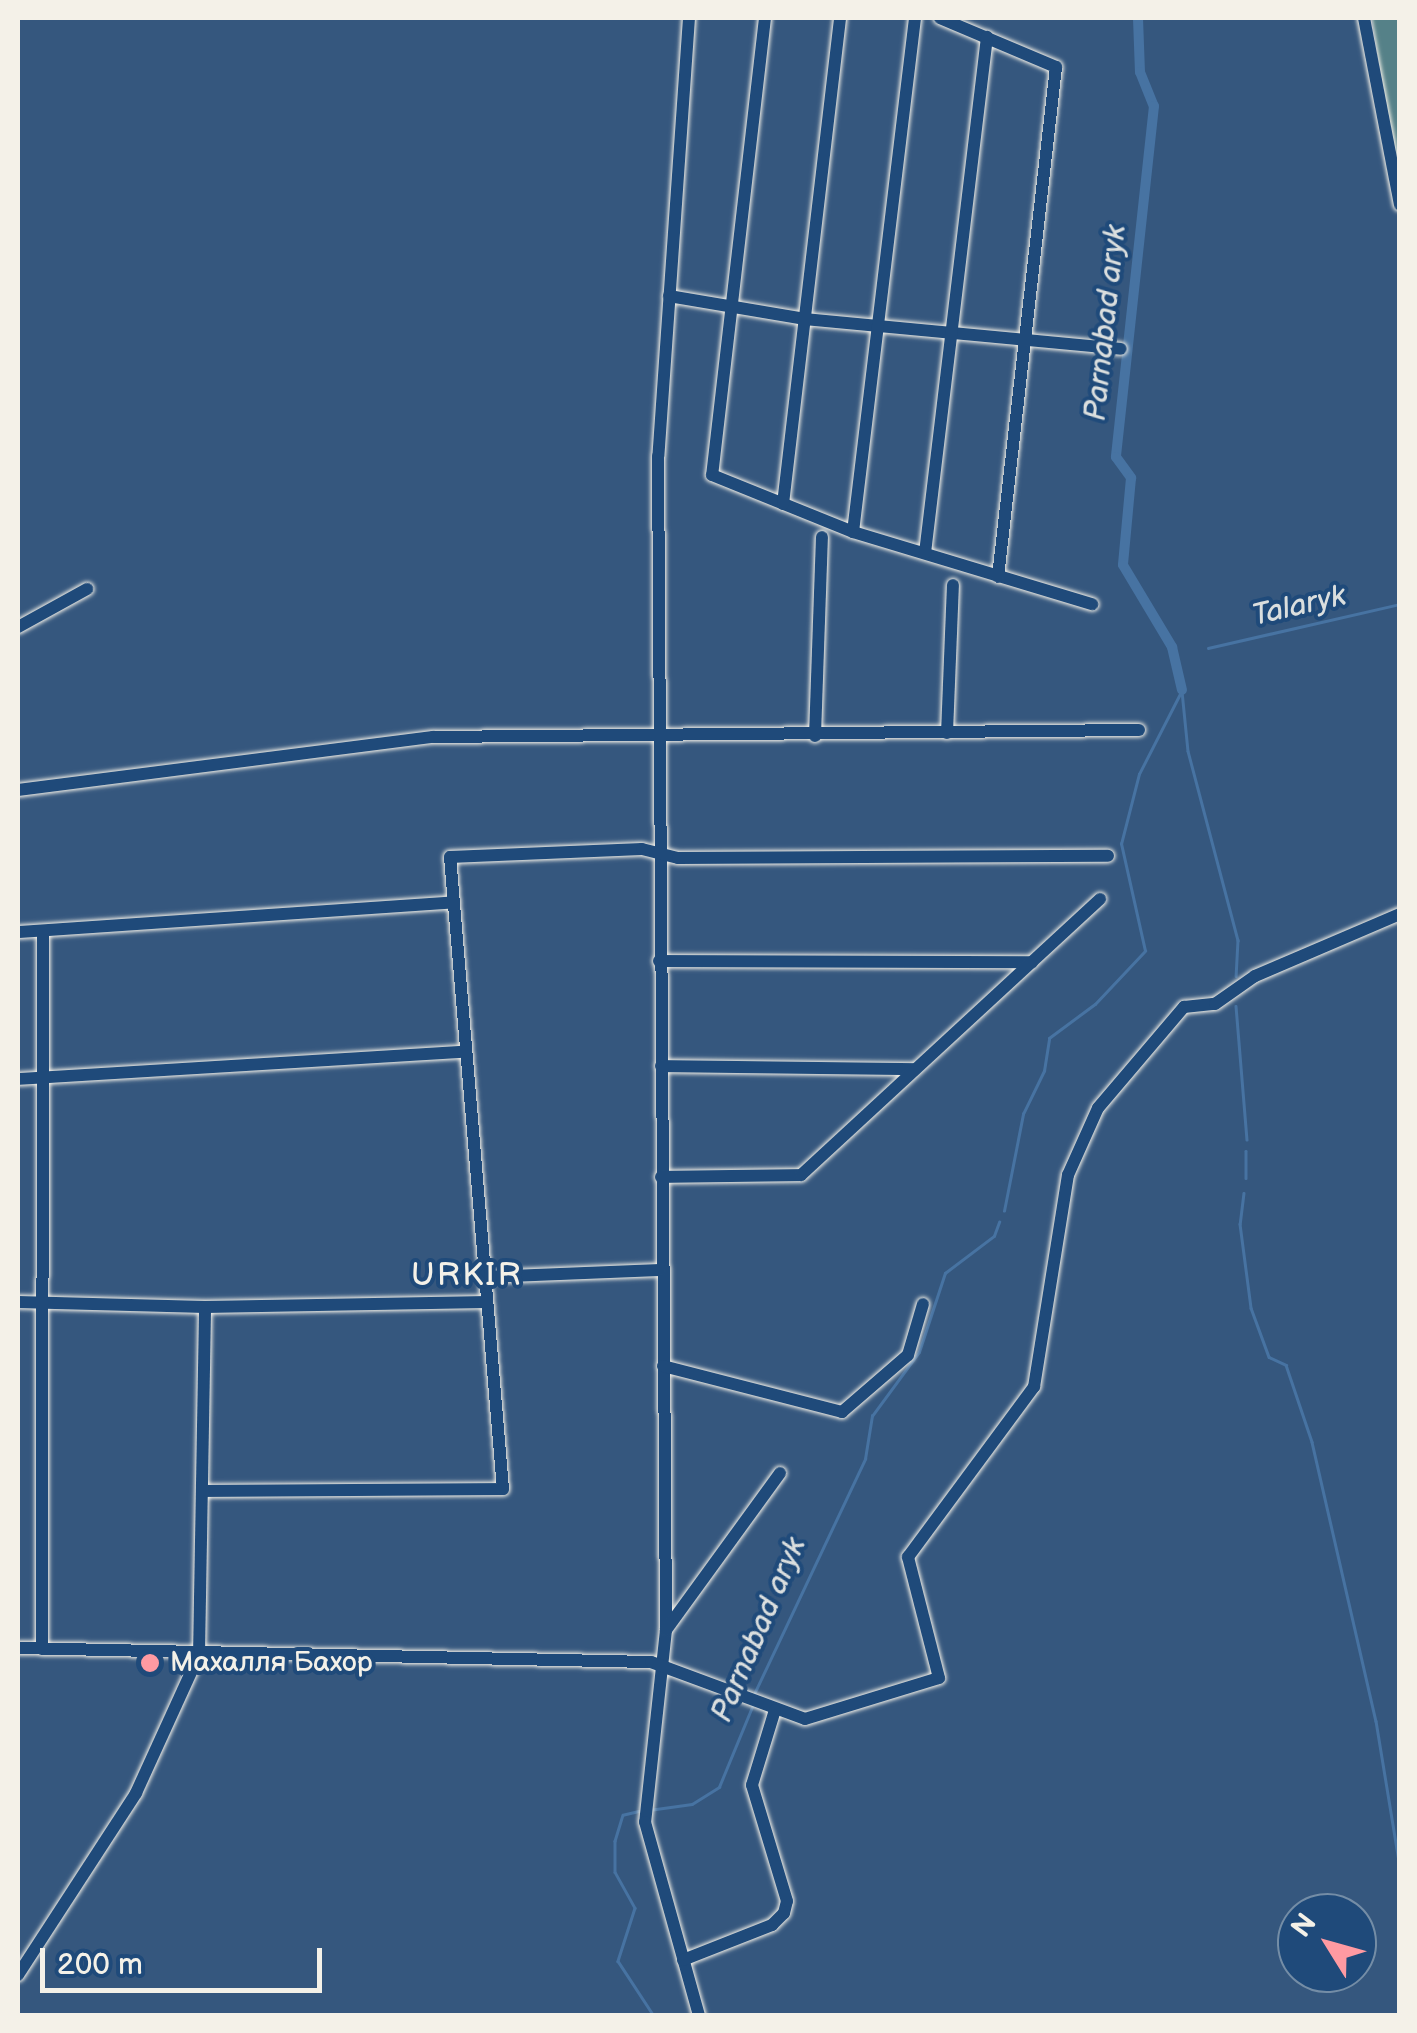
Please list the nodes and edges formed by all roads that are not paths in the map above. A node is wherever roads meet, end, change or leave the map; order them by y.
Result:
1 (688, 18) edge
2 (766, 18) edge
3 (840, 18) edge
4 (915, 18) edge
5 (940, 18) edge
6 (1364, 18) edge
7 (986, 37) junction
8 (1400, 205) edge
9 (669, 296) junction
10 (732, 307) junction
11 (805, 319) junction
12 (878, 327) junction
13 (951, 333) junction
14 (1024, 342) junction
15 (1121, 349) dead end
16 (783, 504) junction
17 (853, 532) junction
18 (822, 537) dead end
19 (925, 553) junction
20 (998, 577) junction
21 (953, 585) dead end
22 (87, 589) dead end
23 (1092, 604) dead end
24 (18, 627) edge
25 (1139, 730) dead end
26 (947, 733) junction
27 (657, 734) junction
28 (815, 736) junction
29 (18, 790) edge
30 (658, 854) junction
31 (1108, 856) dead end
32 (1100, 900) dead end
33 (452, 902) junction
34 (1400, 914) edge
35 (18, 932) edge
36 (43, 932) junction
37 (659, 961) junction
38 (1032, 962) junction
39 (465, 1052) junction
40 (660, 1066) junction
41 (915, 1068) junction
42 (44, 1077) junction
43 (18, 1079) edge
44 (661, 1177) junction
45 (660, 1270) junction
46 (486, 1278) junction
47 (18, 1302) edge
48 (44, 1302) junction
49 (486, 1302) junction
50 (924, 1304) dead end
51 (205, 1307) junction
52 (662, 1366) junction
53 (780, 1473) dead end
54 (204, 1492) junction
55 (666, 1630) junction
56 (18, 1648) edge
57 (42, 1649) junction
58 (199, 1655) junction
59 (665, 1667) junction
60 (775, 1710) junction
61 (683, 1960) junction
62 (18, 1975) edge
63 (699, 2016) edge

1 - 9 street
2 - 10 street
3 - 11 street
4 - 12 street
5 - 7 street
6 - 8 street
7 - 13 street
7 - 14 street
9 - 10 street
9 - 27 street
10 - 11 street
10 - 16 street
11 - 12 street
11 - 16 street
12 - 13 street
12 - 17 street
13 - 14 street
13 - 19 street
14 - 15 street
14 - 20 street
16 - 17 street
17 - 19 street
18 - 28 street
19 - 20 street
20 - 23 street
21 - 26 street
22 - 24 street
25 - 26 street
26 - 28 street
27 - 28 street
27 - 29 street
27 - 30 street
30 - 31 street
30 - 33 street
30 - 37 street
32 - 38 street
33 - 36 street
33 - 39 street
34 - 60 street
35 - 36 street
36 - 42 street
37 - 38 street
37 - 40 street
38 - 41 street
39 - 42 street
39 - 46 street
40 - 41 street
40 - 44 street
41 - 44 street
42 - 43 street
42 - 48 street
44 - 45 street
45 - 46 street
45 - 52 street
46 - 49 street
47 - 48 street
48 - 51 street
48 - 57 street
49 - 51 street
49 - 54 street
50 - 52 street
51 - 54 street
52 - 55 street
53 - 55 street
54 - 58 street
55 - 59 street
56 - 57 street
57 - 58 street
58 - 59 street
58 - 62 street
59 - 60 street
59 - 61 street
60 - 61 street
61 - 63 street

